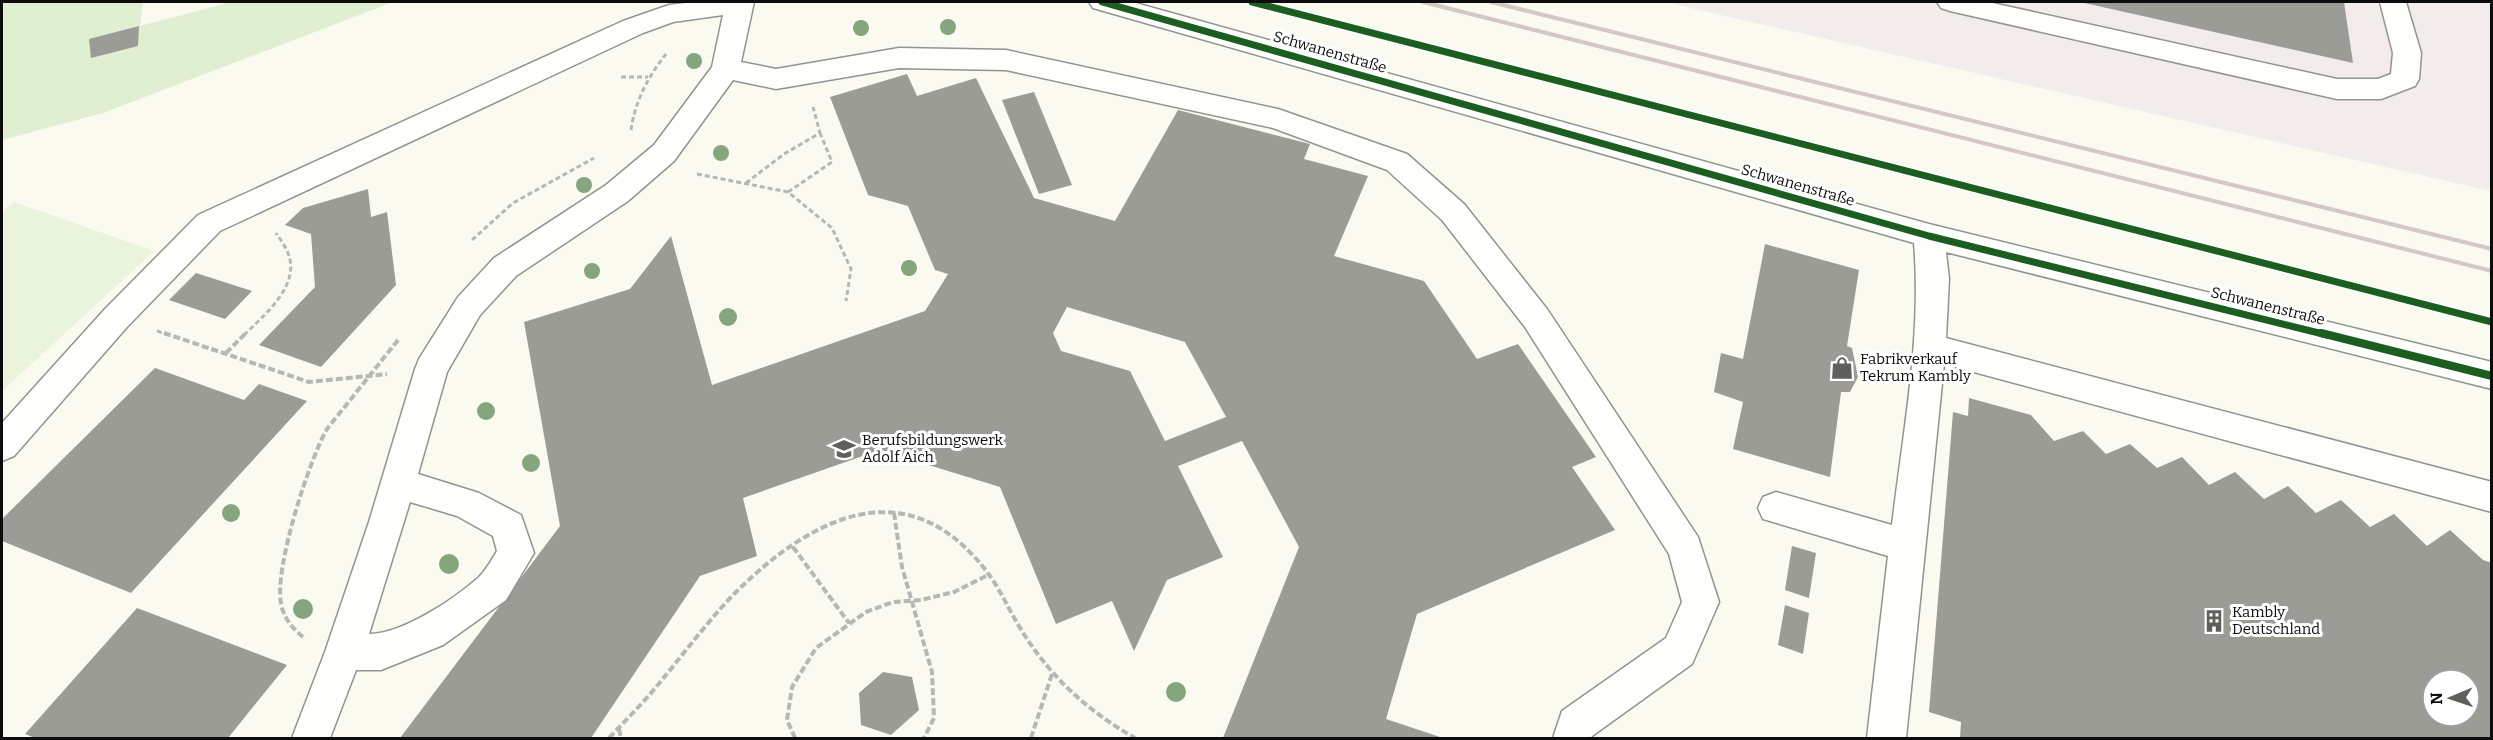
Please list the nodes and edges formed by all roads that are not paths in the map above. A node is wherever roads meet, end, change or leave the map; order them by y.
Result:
1 (1102, 2) edge
2 (1950, 2) edge
3 (2394, 2) edge
4 (730, 4) edge
5 (726, 69) junction
6 (1929, 236) junction
7 (1929, 347) junction
8 (2492, 376) edge
9 (2, 446) edge
10 (398, 483) junction
11 (2492, 497) edge
12 (1776, 508) dead end
13 (1907, 545) junction
14 (344, 652) junction
15 (310, 732) edge
16 (1572, 738) edge
17 (1886, 738) edge

1 - 6 street, Schwanenstraße
2 - 3 street
4 - 5 street
4 - 9 street
5 - 10 street
5 - 16 street
6 - 7 street
6 - 8 street, Schwanenstraße
7 - 11 street
7 - 13 street
10 - 14 street
10 - 14 street
12 - 13 street
13 - 17 street
14 - 15 street

